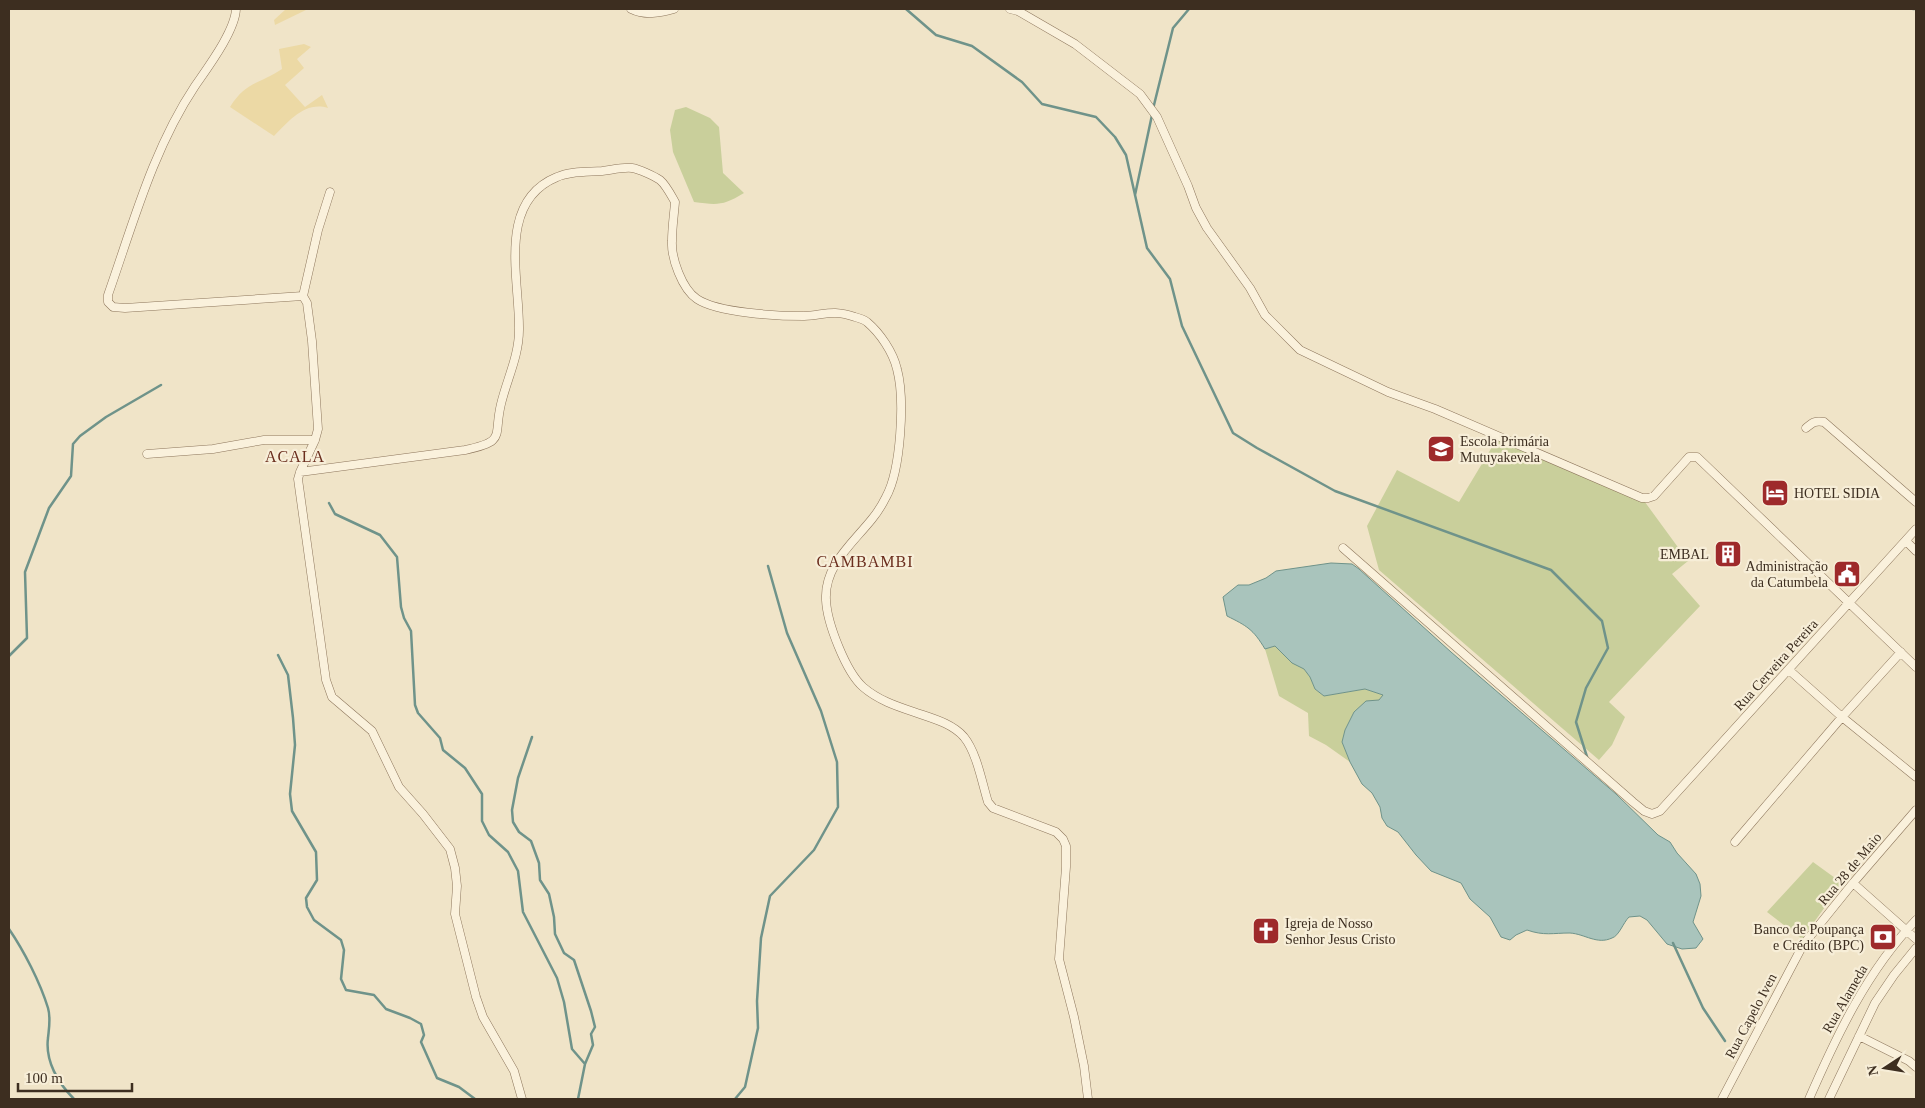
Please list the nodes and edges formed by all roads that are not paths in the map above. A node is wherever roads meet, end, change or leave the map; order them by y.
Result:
1 (236, 9) edge
2 (631, 9) edge
3 (674, 9) edge
4 (1010, 9) edge
5 (330, 192) dead end
6 (304, 296) junction
7 (1806, 428) dead end
8 (315, 440) junction
9 (147, 454) dead end
10 (300, 472) junction
11 (1916, 502) edge
12 (1916, 528) edge
13 (1906, 541) junction
14 (1343, 548) dead end
15 (1916, 551) edge
16 (1850, 602) junction
17 (1901, 652) junction
18 (1916, 666) edge
19 (1789, 670) junction
20 (1842, 717) junction
21 (1916, 777) edge
22 (1916, 810) edge
23 (1734, 842) dead end
24 (1853, 883) junction
25 (1916, 920) edge
26 (1906, 931) junction
27 (1916, 939) edge
28 (1803, 945) joint
29 (1916, 948) edge
30 (1859, 1036) junction
31 (1916, 1067) edge
32 (522, 1099) edge
33 (1088, 1099) edge
34 (1722, 1099) edge
35 (1809, 1099) edge
36 (1829, 1099) edge

1 - 6 street
2 - 3 street
4 - 16 street
5 - 6 street
6 - 8 street
7 - 11 street
8 - 9 street
8 - 10 street
10 - 32 street
10 - 33 street
12 - 13 street, Rua Cerveira Pereira
13 - 15 street
13 - 16 street, Rua Cerveira Pereira
14 - 19 street, Rua Cerveira Pereira
16 - 17 street
16 - 19 street, Rua Cerveira Pereira
17 - 18 street
17 - 20 street
19 - 20 street
20 - 21 street
20 - 23 street
22 - 24 street, Rua 28 de Maio
24 - 26 street
24 - 28 street, Rua 28 de Maio
25 - 26 street, Rua Alameda
26 - 27 street
26 - 35 street, Rua Alameda
28 - 34 street, Rua Capelo Iven
29 - 30 street, Rua Alameda
30 - 31 street
30 - 36 street, Rua Alameda

